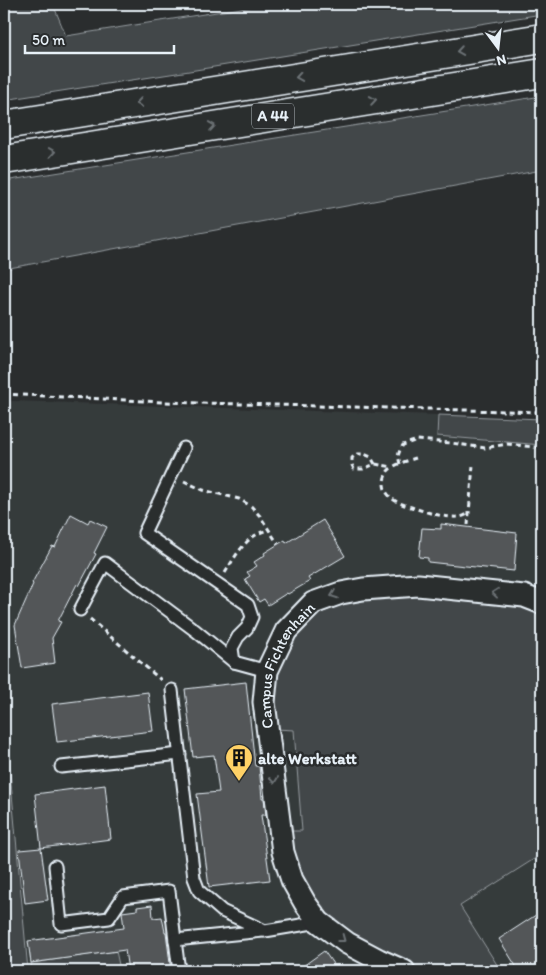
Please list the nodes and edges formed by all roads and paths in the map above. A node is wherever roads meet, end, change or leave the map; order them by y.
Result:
1 (542, 38) edge
2 (542, 72) edge
3 (4, 125) edge
4 (4, 160) edge
5 (4, 394) edge
6 (542, 412) edge
7 (542, 447) edge
8 (184, 448) dead end
9 (416, 458) dead end
10 (375, 464) junction
11 (400, 464) junction
12 (473, 465) dead end
13 (393, 467) junction
14 (172, 475) junction
15 (469, 513) junction
16 (468, 525) dead end
17 (269, 530) junction
18 (278, 544) dead end
19 (217, 584) junction
20 (542, 603) edge
21 (80, 610) joint
22 (234, 662) junction
23 (267, 670) junction
24 (172, 690) joint
25 (180, 754) junction
26 (61, 767) dead end
27 (55, 866) dead end
28 (320, 922) junction
29 (265, 931) junction
30 (176, 940) junction
31 (180, 971) edge
32 (404, 971) edge

1 -> 3 highway, A 44
4 -> 2 highway, A 44
5 - 6 path
7 - 11 path
8 - 14 lane
9 - 11 path
10 - 10 path
10 - 13 path
11 - 13 path
12 - 15 path
13 - 15 path
14 - 17 path
14 - 19 lane
15 - 16 path
17 - 18 path
17 - 19 path
19 - 22 lane
20 -> 23 street, Campus Fichtenhain
21 - 22 lane
21 - 24 path
22 - 23 lane
23 -> 28 street, Campus Fichtenhain
24 - 25 lane
25 - 26 lane
25 - 29 lane
27 - 30 lane
28 - 29 lane
28 -> 32 street, Campus Fichtenhain
29 - 30 lane
30 - 31 lane

